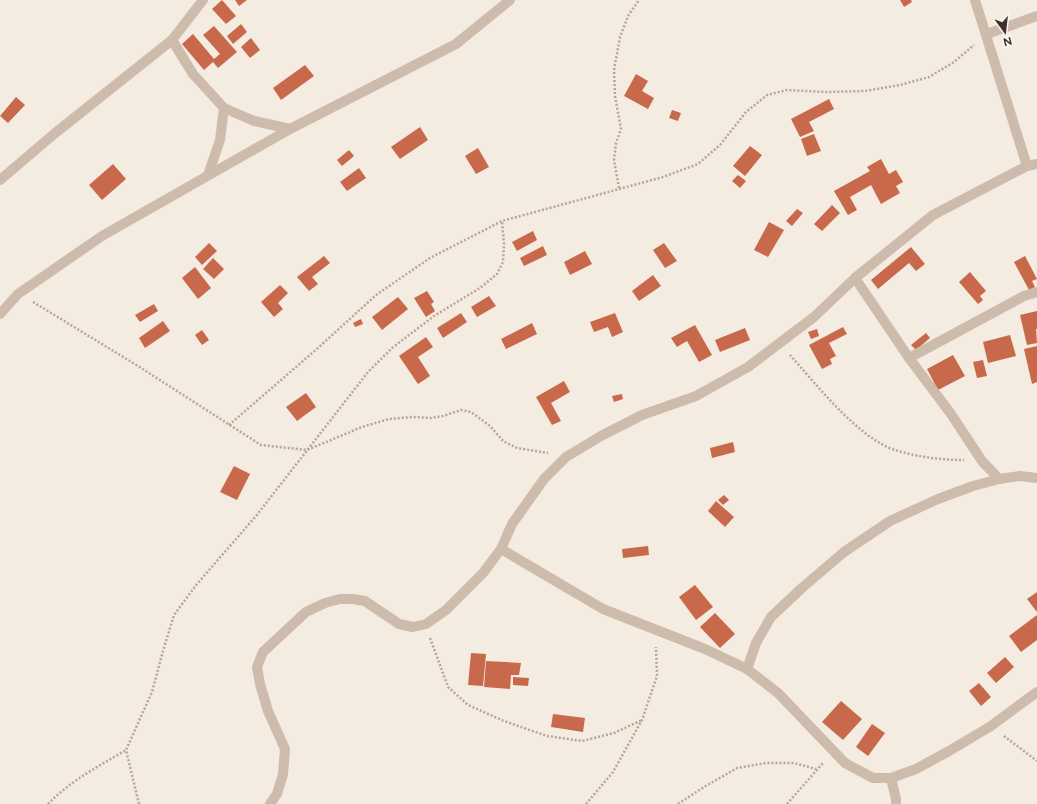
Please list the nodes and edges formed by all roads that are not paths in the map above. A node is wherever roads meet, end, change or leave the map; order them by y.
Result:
1 (203, 0) edge
2 (510, 0) edge
3 (975, 0) edge
4 (1037, 16) edge
5 (987, 34) junction
6 (172, 40) junction
7 (224, 108) junction
8 (290, 130) junction
9 (1032, 165) edge
10 (208, 175) junction
11 (0, 180) edge
12 (855, 278) junction
13 (1037, 292) edge
14 (0, 314) edge
15 (909, 358) junction
16 (1037, 478) edge
17 (999, 479) junction
18 (501, 549) junction
19 (747, 669) junction
20 (1037, 692) edge
21 (891, 778) junction
22 (270, 804) edge
23 (896, 804) edge

1 - 6 street
2 - 8 street
3 - 5 street
4 - 5 street
5 - 9 street
6 - 7 street
6 - 11 street
7 - 8 street
7 - 10 street
8 - 10 street
9 - 12 street
10 - 14 street
12 - 15 street
12 - 18 street
13 - 15 street
15 - 17 street
16 - 17 street
17 - 19 street
18 - 19 street
18 - 22 street
19 - 21 street
20 - 21 street
21 - 23 street

